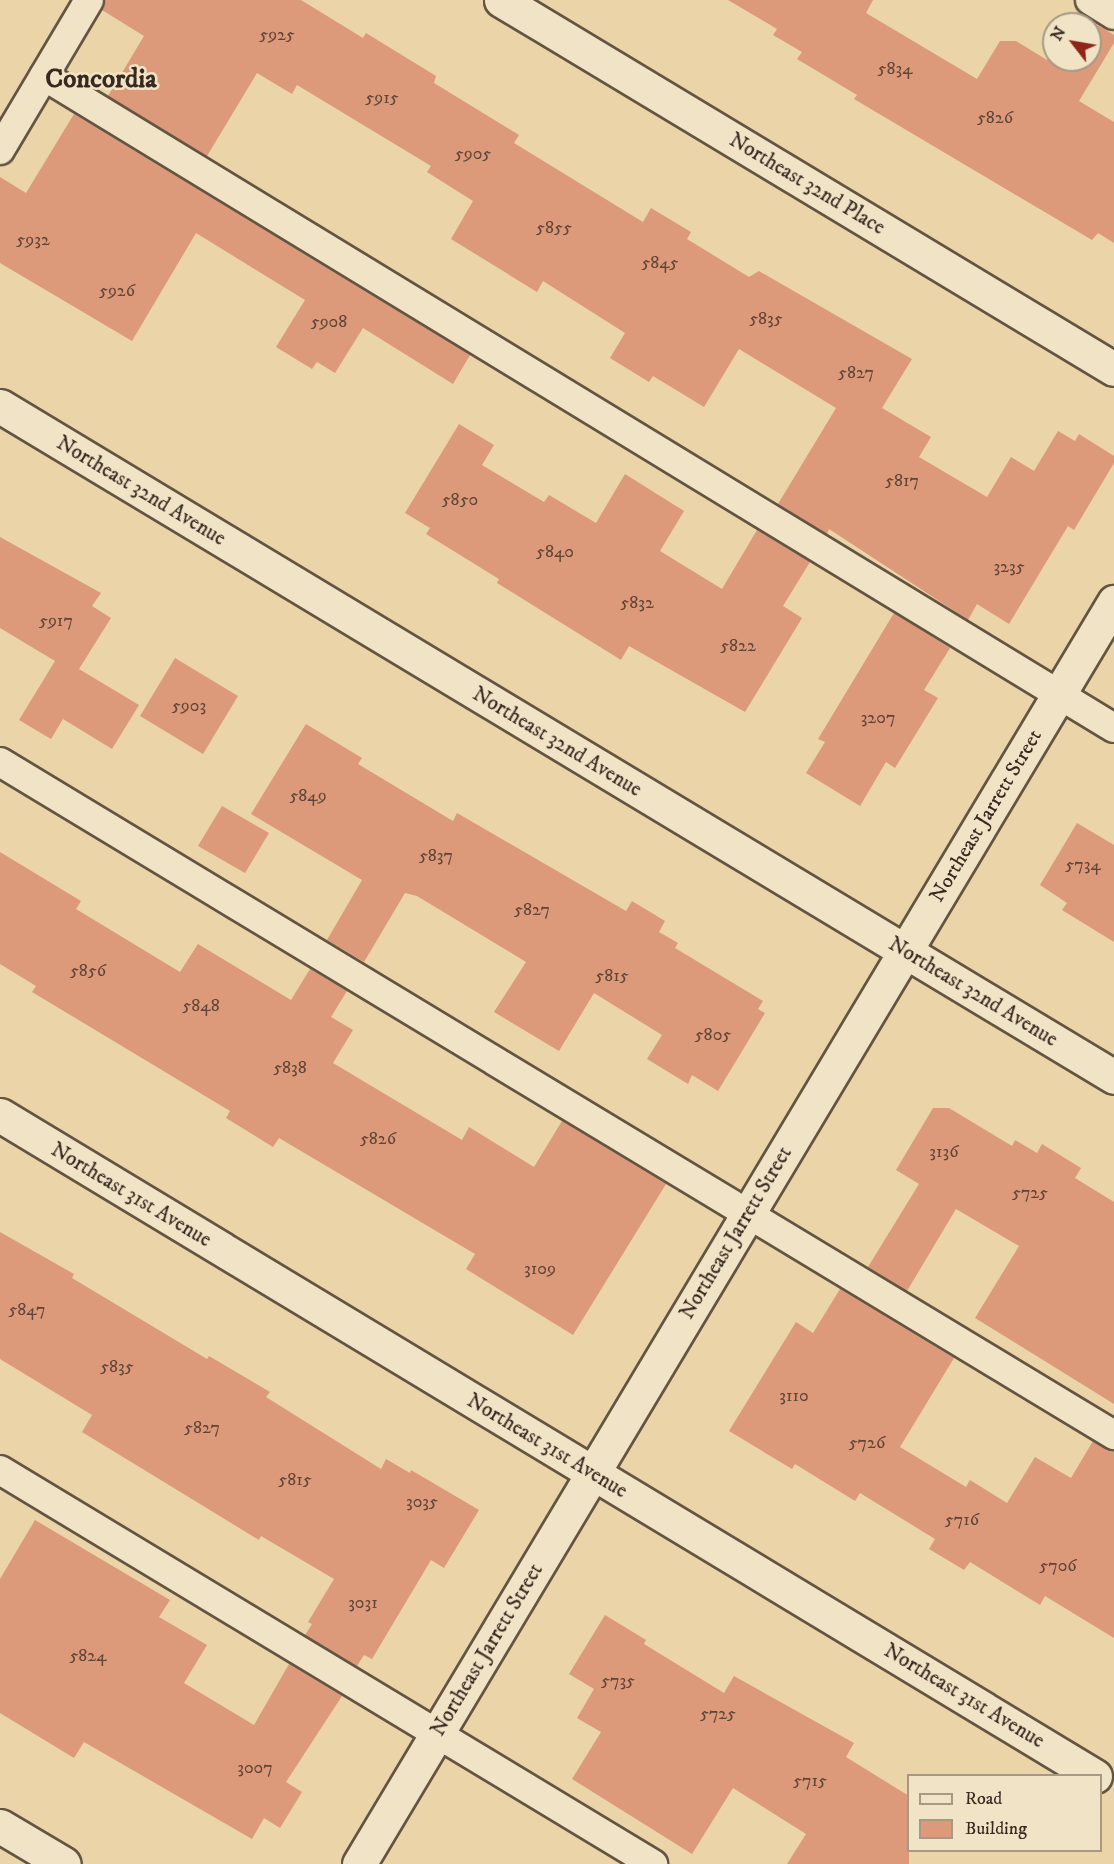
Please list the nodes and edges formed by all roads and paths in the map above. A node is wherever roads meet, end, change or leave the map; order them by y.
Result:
1 (89, 0) edge
2 (501, 0) edge
3 (1090, 0) edge
4 (1114, 15) edge
5 (44, 76) junction
6 (0, 150) edge
7 (1114, 369) edge
8 (0, 406) edge
9 (1114, 602) edge
10 (1059, 695) junction
11 (1114, 728) edge
12 (0, 762) edge
13 (906, 951) junction
14 (1114, 1077) edge
15 (0, 1115) edge
16 (747, 1215) junction
17 (1114, 1435) edge
18 (0, 1470) edge
19 (593, 1473) junction
20 (438, 1733) junction
21 (1092, 1774) edge
22 (0, 1826) edge
23 (64, 1864) edge
24 (359, 1864) edge
25 (653, 1864) edge

1 - 5 lane
2 - 7 street, Northeast 32nd Place
3 - 4 lane
5 - 6 lane
5 - 10 lane
8 - 13 street, Northeast 32nd Avenue
9 - 10 street, Northeast Jarrett Street
10 - 11 lane
10 - 13 street, Northeast Jarrett Street
12 - 16 lane
13 - 14 street, Northeast 32nd Avenue
13 - 16 street, Northeast Jarrett Street
15 - 19 street, Northeast 31st Avenue
16 - 17 lane
16 - 19 street, Northeast Jarrett Street
18 - 20 lane
19 - 20 street, Northeast Jarrett Street
19 - 21 street, Northeast 31st Avenue
20 - 24 street, Northeast Jarrett Street
20 - 25 lane
22 - 23 street

